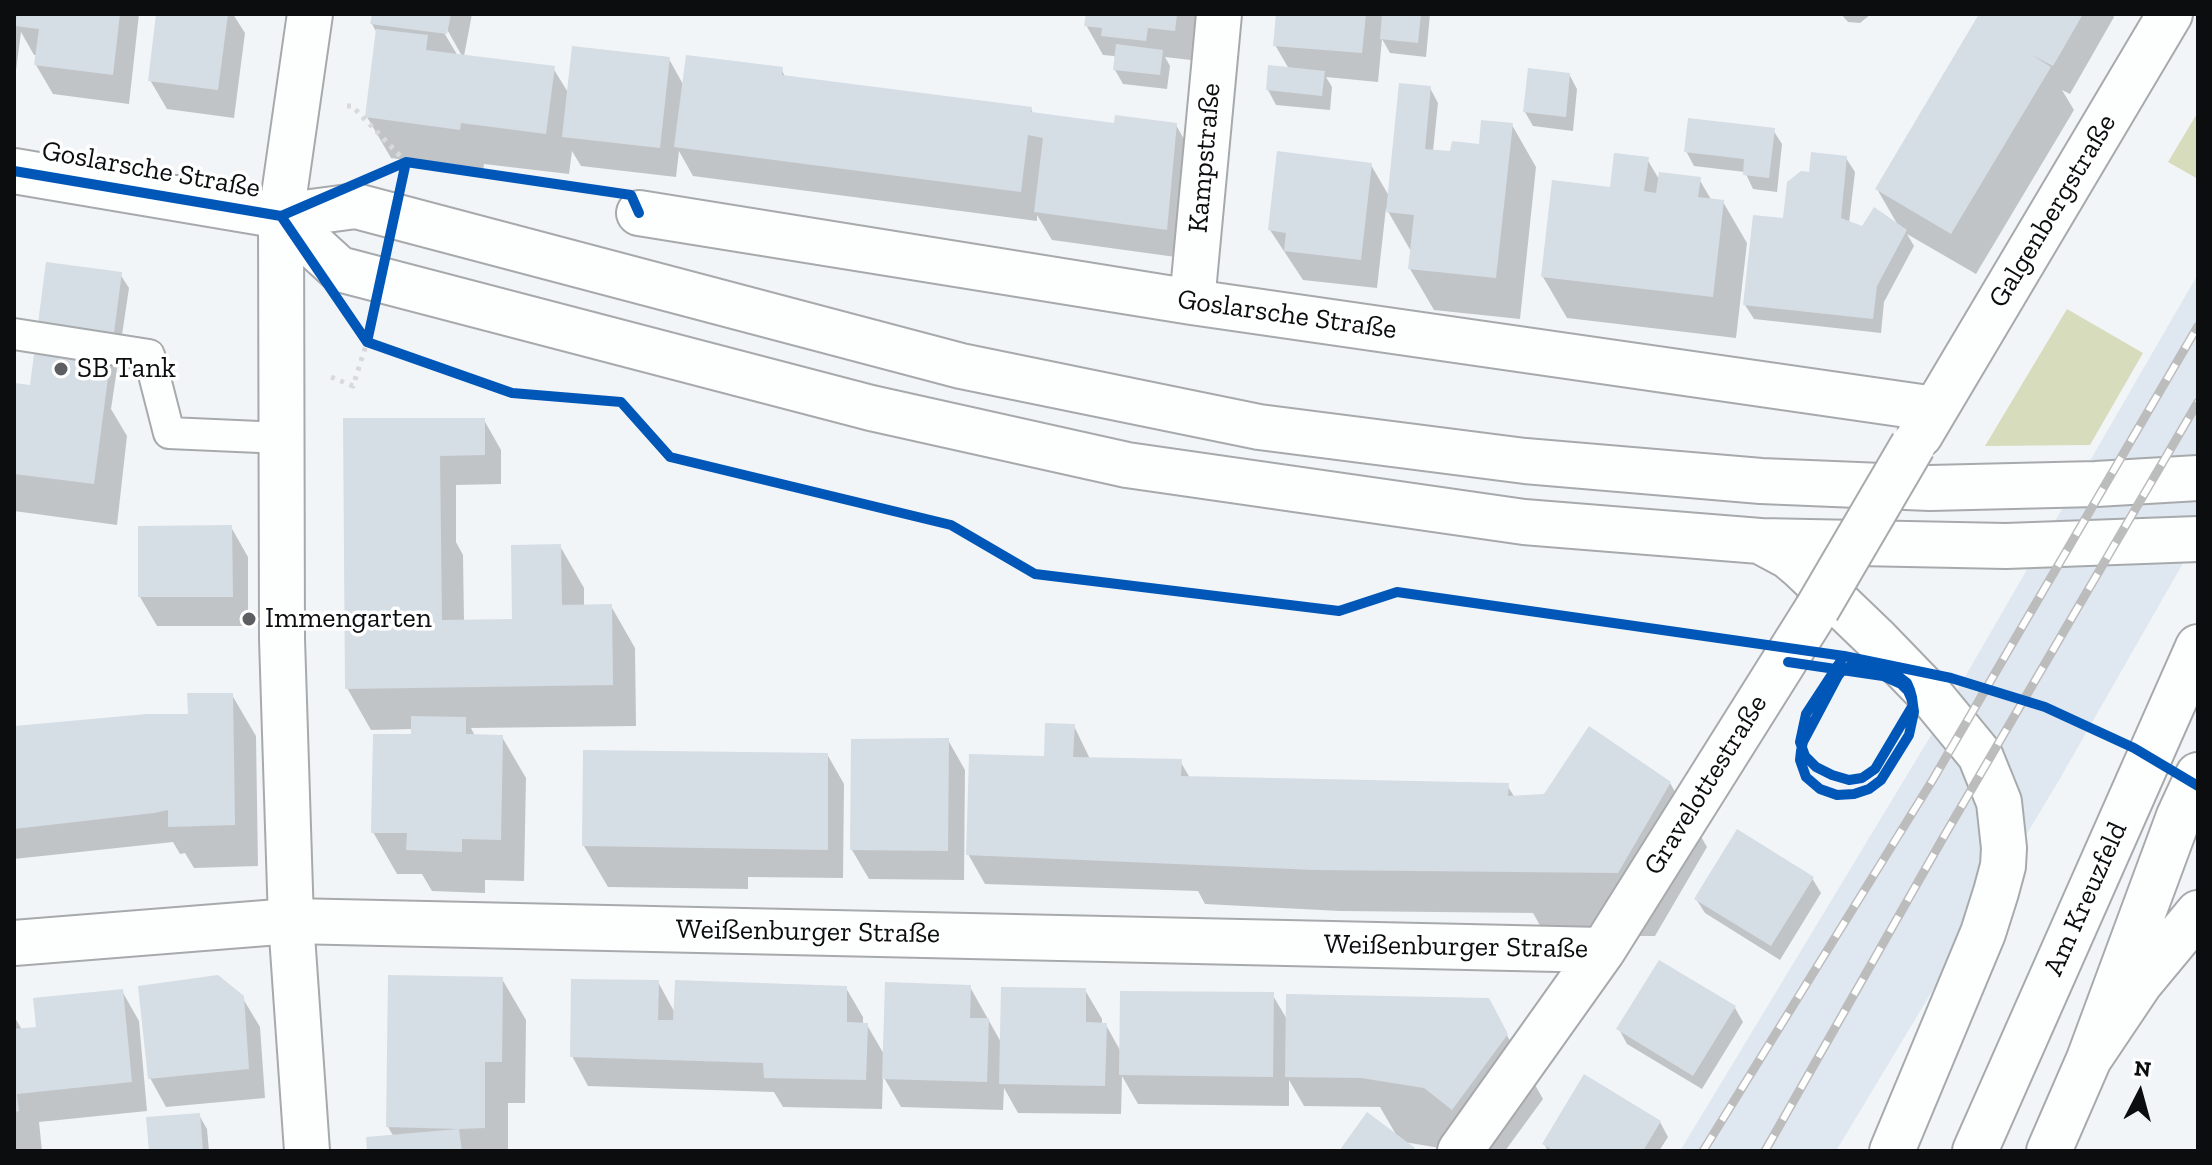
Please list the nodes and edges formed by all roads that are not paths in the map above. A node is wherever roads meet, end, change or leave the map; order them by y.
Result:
1 (310, 14) edge
2 (1219, 14) edge
3 (2170, 14) edge
4 (14, 171) edge
5 (639, 213) dead end
6 (281, 216) junction
7 (1192, 302) junction
8 (14, 334) edge
9 (1924, 427) junction
10 (282, 438) junction
11 (2198, 478) edge
12 (2198, 539) edge
13 (1760, 541) junction
14 (2198, 647) edge
15 (2198, 775) edge
16 (2198, 913) edge
17 (291, 921) junction
18 (14, 943) edge
19 (1603, 950) junction
20 (2089, 1059) junction
21 (307, 1151) edge
22 (1460, 1151) edge
23 (1892, 1151) edge
24 (1975, 1151) edge
25 (2049, 1151) edge

1 - 6 main road
2 - 7 main road, Kampstraße
3 - 9 main road, Galgenbergstraße
4 - 6 main road, Goslarsche Straße
5 - 7 main road, Goslarsche Straße
6 - 10 main road
6 - 11 main road, Goslarsche Straße
6 - 13 main road
7 - 9 main road, Goslarsche Straße
8 - 10 lane
9 - 19 main road, Gravelottestraße, bridge
10 - 17 main road
12 - 13 main road
13 - 23 main road
14 - 24 main road, Am Kreuzfeld
15 - 20 main road
16 - 20 main road
17 - 18 main road, Weißenburger Straße
17 - 19 main road, Weißenburger Straße
17 - 21 main road
19 - 22 main road, Gravelottestraße
20 - 25 main road

